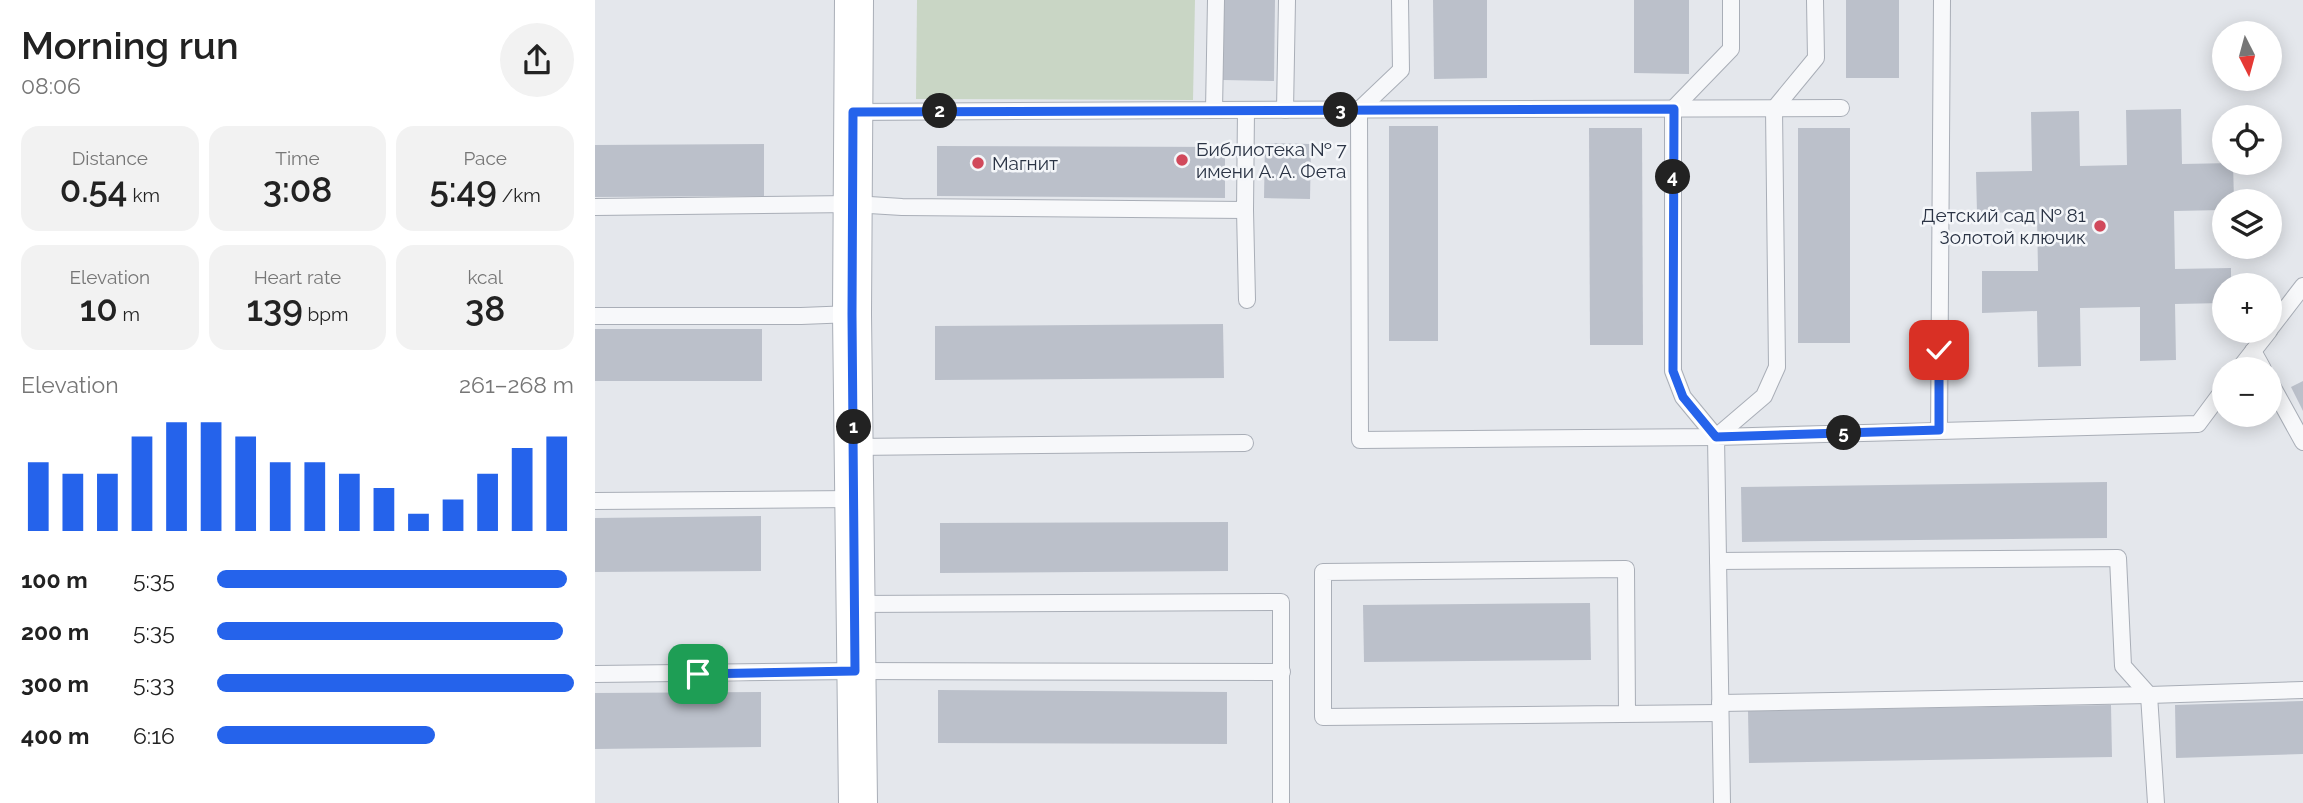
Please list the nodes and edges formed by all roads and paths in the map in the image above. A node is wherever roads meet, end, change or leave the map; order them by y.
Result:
1 (854, 0) edge
2 (1216, 0) edge
3 (1287, 0) edge
4 (1401, 0) edge
5 (1731, 0) edge
6 (1815, 0) edge
7 (1942, 0) edge
8 (1774, 108) junction
9 (1841, 108) dead end
10 (1674, 109) junction
11 (1214, 110) junction
12 (1246, 110) junction
13 (1285, 110) junction
14 (1359, 110) junction
15 (853, 112) junction
16 (853, 204) junction
17 (595, 206) edge
18 (1245, 210) junction
19 (2303, 286) edge
20 (1247, 300) dead end
21 (2282, 313) edge
22 (852, 314) junction
23 (595, 316) edge
24 (2259, 343) edge
25 (2253, 351) junction
26 (2248, 357) edge
27 (2256, 357) edge
28 (2282, 404) edge
29 (2212, 405) edge
30 (1939, 430) junction
31 (1716, 437) junction
32 (2303, 442) edge
33 (1245, 443) dead end
34 (854, 447) junction
35 (855, 499) junction
36 (595, 501) edge
37 (1718, 561) junction
38 (854, 604) junction
39 (855, 671) junction
40 (1282, 672) junction
41 (595, 674) edge
42 (2303, 690) edge
43 (2149, 695) junction
44 (1720, 708) junction
45 (1627, 714) junction
46 (858, 803) edge
47 (1281, 803) edge
48 (1722, 803) edge
49 (2157, 803) edge

1 - 15 main road
2 - 11 lane
3 - 13 lane
4 - 14 lane
5 - 10 lane
6 - 8 lane
7 - 30 lane
8 - 9 lane
8 - 10 lane
8 - 31 lane
10 - 14 lane
10 - 31 lane
11 - 12 lane
11 - 15 lane
12 - 13 lane
12 - 18 lane
13 - 14 lane
14 - 31 lane
15 - 16 main road
16 - 17 lane
16 - 18 lane
16 - 22 main road
18 - 20 lane
19 - 21 lane
22 - 23 lane
22 - 34 main road
24 - 25 lane
25 - 26 lane
25 - 27 lane
28 - 32 lane
29 - 30 lane
30 - 31 lane
31 - 37 lane
33 - 34 lane
34 - 35 main road
35 - 36 lane
35 - 38 main road
37 - 43 lane
37 - 44 lane
38 - 39 main road
38 - 40 lane
39 - 40 lane
39 - 41 lane
39 - 46 main road
40 - 47 lane
42 - 43 lane
43 - 44 lane
43 - 49 lane
44 - 45 lane
44 - 48 lane
45 - 45 lane

